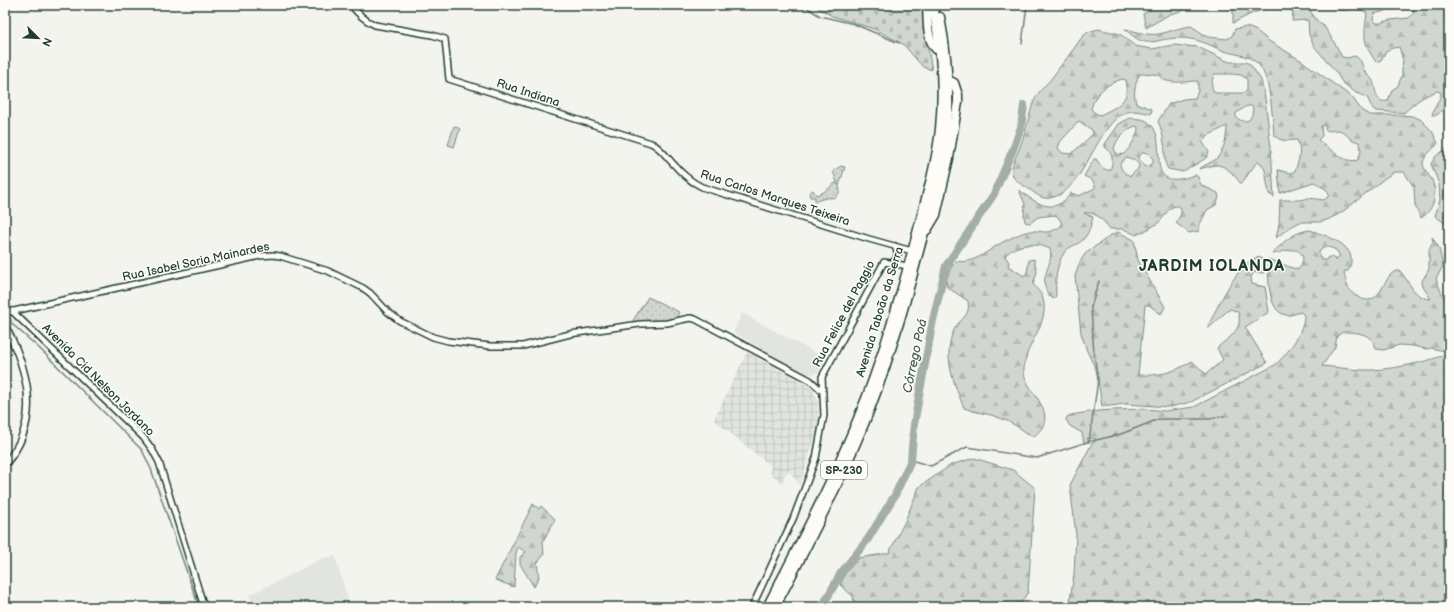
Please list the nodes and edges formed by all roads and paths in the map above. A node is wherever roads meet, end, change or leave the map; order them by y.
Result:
1 (351, 5) edge
2 (926, 5) edge
3 (933, 5) edge
4 (938, 5) edge
5 (943, 49) junction
6 (946, 76) junction
7 (601, 127) joint
8 (895, 246) junction
9 (912, 251) junction
10 (892, 263) junction
11 (908, 266) junction
12 (9, 312) edge
13 (5, 326) edge
14 (822, 377) junction
15 (813, 382) junction
16 (822, 390) junction
17 (5, 464) edge
18 (204, 607) edge
19 (752, 607) edge
20 (767, 607) edge
21 (775, 607) edge

1 - 7 street, Rua Indiana
2 - 5 highway
3 - 5 highway, Avenida Taboão da Serra / SP-230
4 - 5 highway, Avenida Taboão da Serra
5 - 6 highway, Avenida Taboão da Serra / SP-230
6 - 9 highway, Avenida Taboão da Serra / SP-230
6 - 21 highway, Avenida Taboão da Serra / SP-230
7 - 8 street, Rua Carlos Marques Teixeira
8 - 9 street, Rua Carlos Marques Teixeira
8 - 10 street
9 - 11 highway, Avenida Taboão da Serra / SP-230
10 - 11 street
10 - 14 street, Rua Felice del Paggio
11 - 20 highway, Avenida Taboão da Serra / SP-230
12 - 15 street, Rua Isabel Soria Mainardes
12 - 18 street, Avenida Cid Nelson Jordano
13 - 17 main road
14 - 15 street
14 - 16 street
15 - 16 street
16 - 19 street

